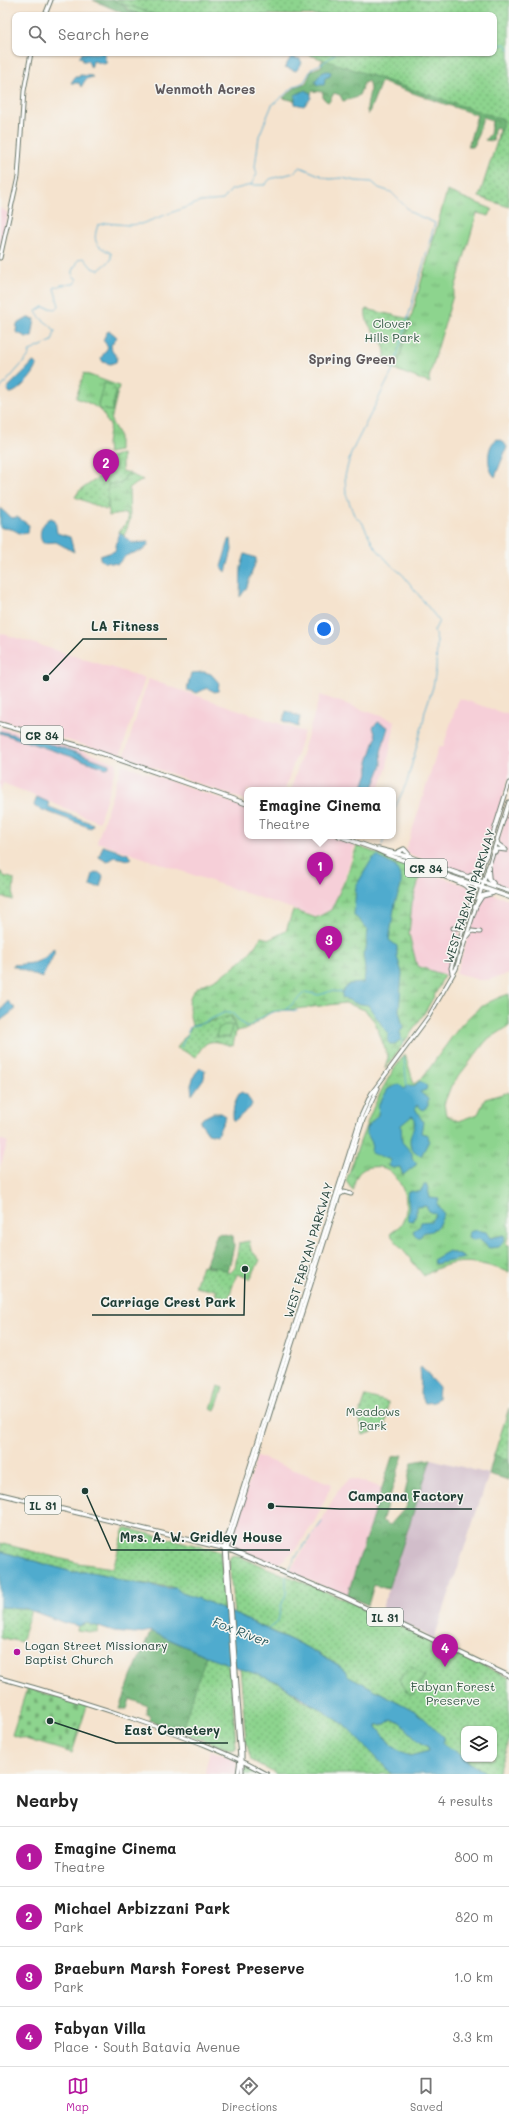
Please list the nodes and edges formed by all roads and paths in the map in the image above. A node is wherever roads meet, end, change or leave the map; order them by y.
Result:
1 (50, 0) edge
2 (46, 12) edge
3 (30, 56) edge
4 (0, 258) edge
5 (0, 724) edge
6 (509, 783) edge
7 (509, 802) edge
8 (244, 803) edge
9 (347, 839) edge
10 (497, 840) junction
11 (375, 849) junction
12 (486, 856) junction
13 (488, 868) junction
14 (434, 870) junction
15 (466, 876) junction
16 (479, 880) junction
17 (484, 881) junction
18 (477, 886) junction
19 (482, 888) junction
20 (508, 891) edge
21 (497, 893) junction
22 (509, 897) edge
23 (472, 899) junction
24 (471, 904) junction
25 (475, 907) junction
26 (453, 928) dead end
27 (480, 932) dead end
28 (459, 960) junction
29 (452, 973) junction
30 (384, 1076) junction
31 (351, 1194) dead end
32 (339, 1196) junction
33 (261, 1434) junction
34 (0, 1494) edge
35 (226, 1548) junction
36 (509, 1676) edge
37 (0, 1678) edge
38 (241, 1760) junction
39 (238, 1774) edge
40 (242, 1774) edge
41 (267, 1774) edge

1 - 2 main road
3 - 4 main road
5 - 8 main road, CR 34
6 - 12 main road, WEST FABYAN PARKWAY
7 - 10 main road, WEST FABYAN PARKWAY
9 - 11 main road, CR 34
10 - 13 main road, WEST FABYAN PARKWAY
10 - 13 main road
11 - 14 main road, CR 34
11 - 15 main road, CR 34
12 - 15 main road
12 - 16 main road, WEST FABYAN PARKWAY
13 - 17 main road, WEST FABYAN PARKWAY
13 - 20 main road
14 - 18 main road, CR 34
14 - 23 main road
15 - 16 main road, CR 34
16 - 17 main road, CR 34
16 - 18 main road, WEST FABYAN PARKWAY
17 - 19 main road, WEST FABYAN PARKWAY
17 - 20 main road, CR 34
18 - 19 main road, CR 34
18 - 23 main road, WEST FABYAN PARKWAY
19 - 21 main road, CR 34
19 - 25 main road, WEST FABYAN PARKWAY
21 - 22 main road, CR 34
21 - 25 main road
23 - 24 main road, WEST FABYAN PARKWAY
24 - 26 main road
24 - 29 main road, WEST FABYAN PARKWAY
25 - 28 main road, WEST FABYAN PARKWAY
27 - 28 main road
28 - 29 main road, WEST FABYAN PARKWAY
29 - 30 main road, WEST FABYAN PARKWAY
30 - 32 main road, WEST FABYAN PARKWAY
30 - 33 main road, WEST FABYAN PARKWAY
31 - 32 main road
32 - 33 main road, WEST FABYAN PARKWAY
33 - 35 main road
34 - 35 main road, IL 31
35 - 36 main road, IL 31
35 - 38 main road
37 - 38 main road
38 - 39 main road
38 - 40 main road
38 - 41 main road

